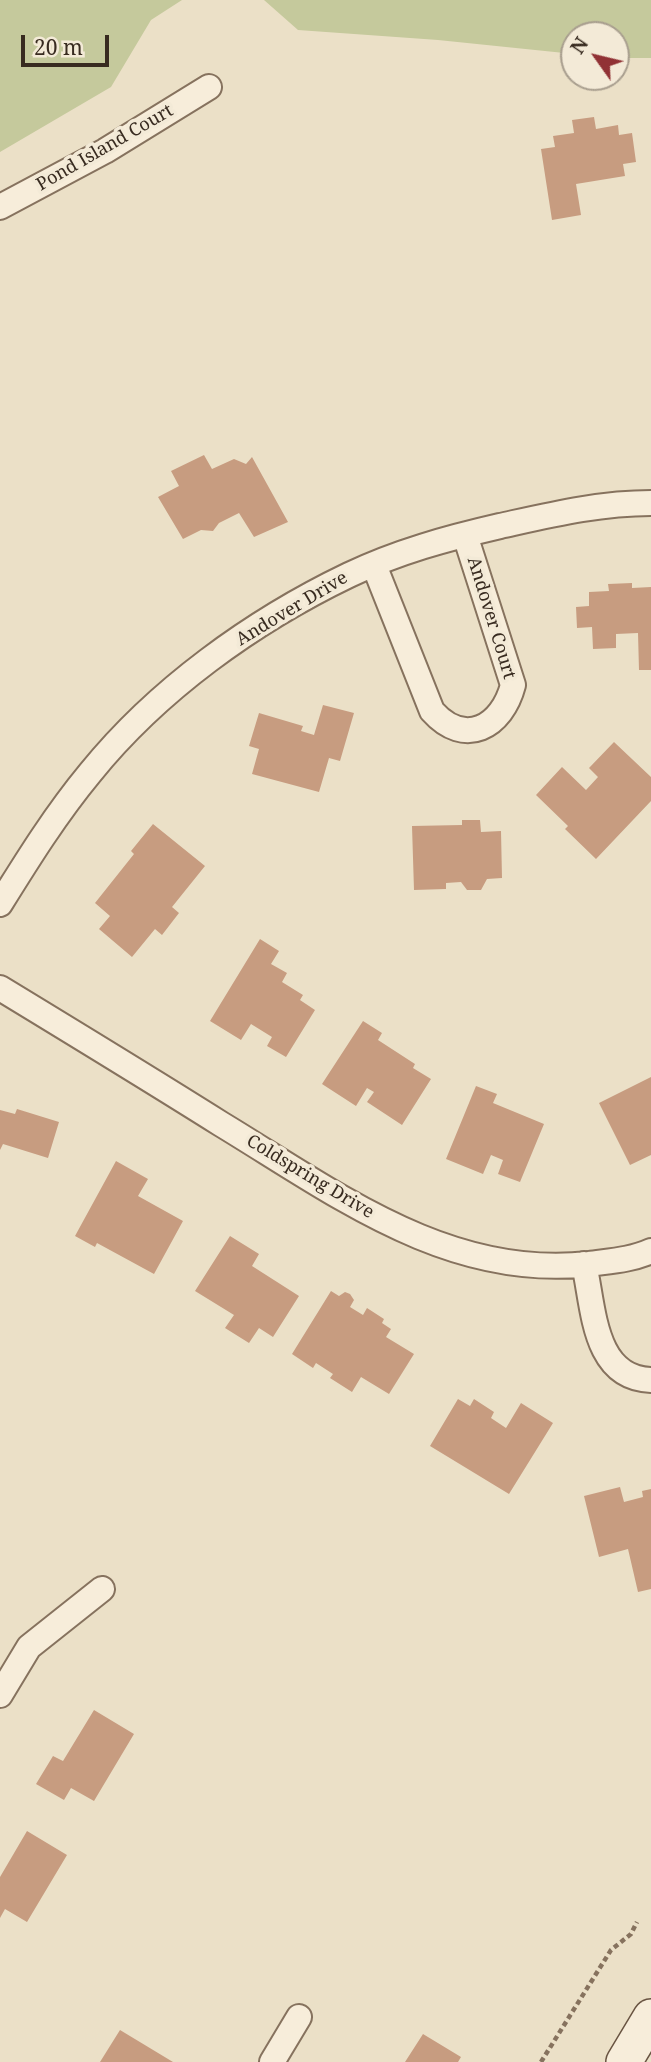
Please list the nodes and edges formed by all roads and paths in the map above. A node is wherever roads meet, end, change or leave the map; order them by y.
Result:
1 (209, 87) dead end
2 (0, 207) edge
3 (651, 503) edge
4 (465, 534) junction
5 (374, 565) junction
6 (0, 904) edge
7 (0, 988) edge
8 (651, 1251) edge
9 (584, 1264) junction
10 (651, 1380) edge
11 (102, 1589) dead end
12 (0, 1695) edge
13 (638, 1922) dead end
14 (299, 2017) dead end
15 (651, 2018) edge
16 (272, 2062) edge
17 (541, 2062) edge
18 (624, 2062) edge

1 - 2 street, Pond Island Court
3 - 4 street, Andover Drive
4 - 5 street, Andover Drive
4 - 5 street, Andover Court
5 - 6 street, Andover Drive
7 - 9 street, Coldspring Drive
8 - 9 street, Coldspring Drive
9 - 10 street
11 - 12 street
13 - 17 path
14 - 16 street
15 - 18 main road

